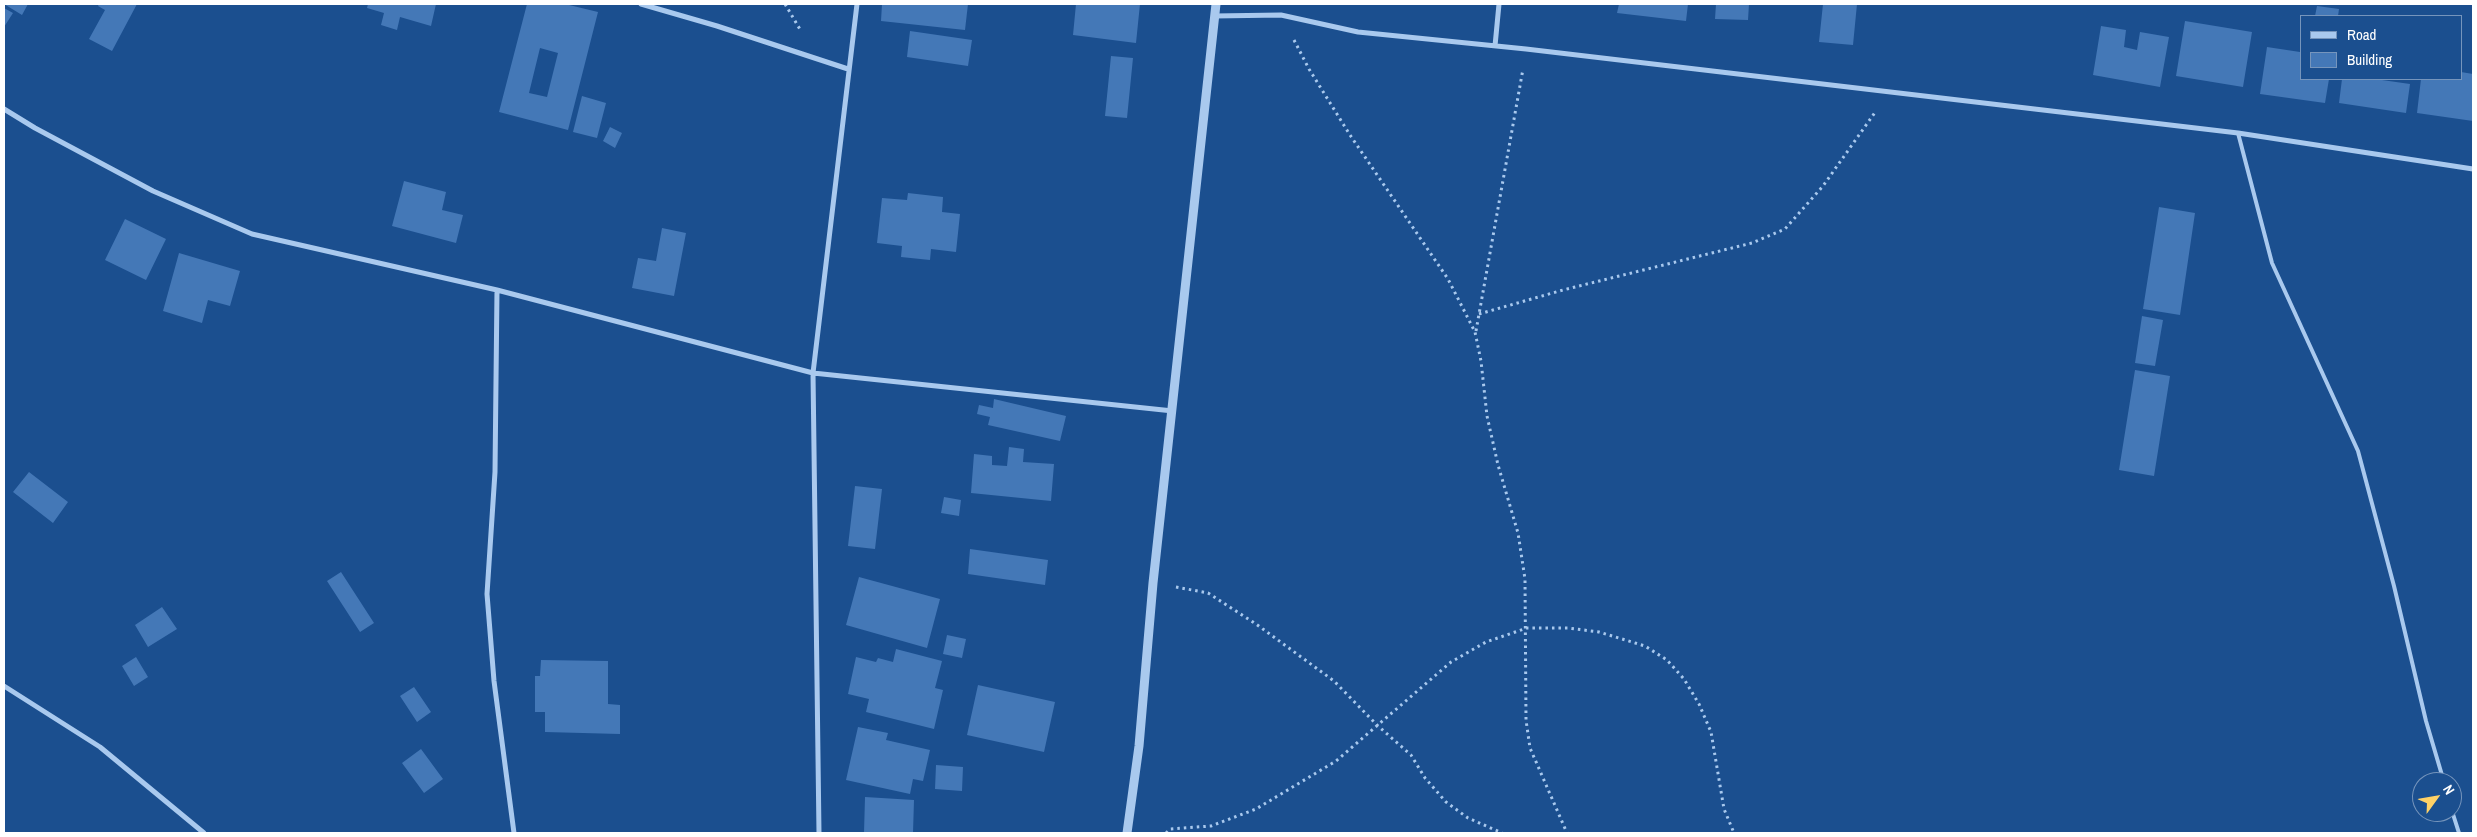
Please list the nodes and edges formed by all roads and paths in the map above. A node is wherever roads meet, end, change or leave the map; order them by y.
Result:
1 (641, 4) edge
2 (857, 4) edge
3 (1216, 4) edge
4 (1498, 4) edge
5 (1281, 15) junction
6 (1214, 16) junction
7 (1495, 46) junction
8 (1526, 49) junction
9 (848, 69) junction
10 (1889, 92) junction
11 (4, 109) edge
12 (2238, 133) junction
13 (2473, 170) edge
14 (497, 290) junction
15 (1480, 314) junction
16 (1475, 332) junction
17 (813, 373) junction
18 (1173, 411) junction
19 (1153, 583) junction
20 (1526, 628) junction
21 (4, 686) edge
22 (1377, 726) junction
23 (2441, 772) edge
24 (204, 833) edge
25 (514, 833) edge
26 (819, 833) edge
27 (1127, 833) edge
28 (1166, 833) edge
29 (1502, 833) edge
30 (1567, 833) edge
31 (1734, 833) edge

1 - 9 street
2 - 9 street
3 - 6 street
4 - 7 street
5 - 6 street
5 - 7 street
5 - 16 path
6 - 18 street
7 - 8 street
8 - 10 street
8 - 15 path
9 - 17 street
10 - 12 street
10 - 15 path
11 - 14 street
12 - 13 street
12 - 23 lane
14 - 17 street
14 - 25 street
15 - 16 path
16 - 20 path
17 - 18 street
17 - 26 street
18 - 19 street
19 - 22 path
19 - 27 street
20 - 22 path
20 - 30 path
20 - 31 path
21 - 24 street
22 - 28 path
22 - 29 path

